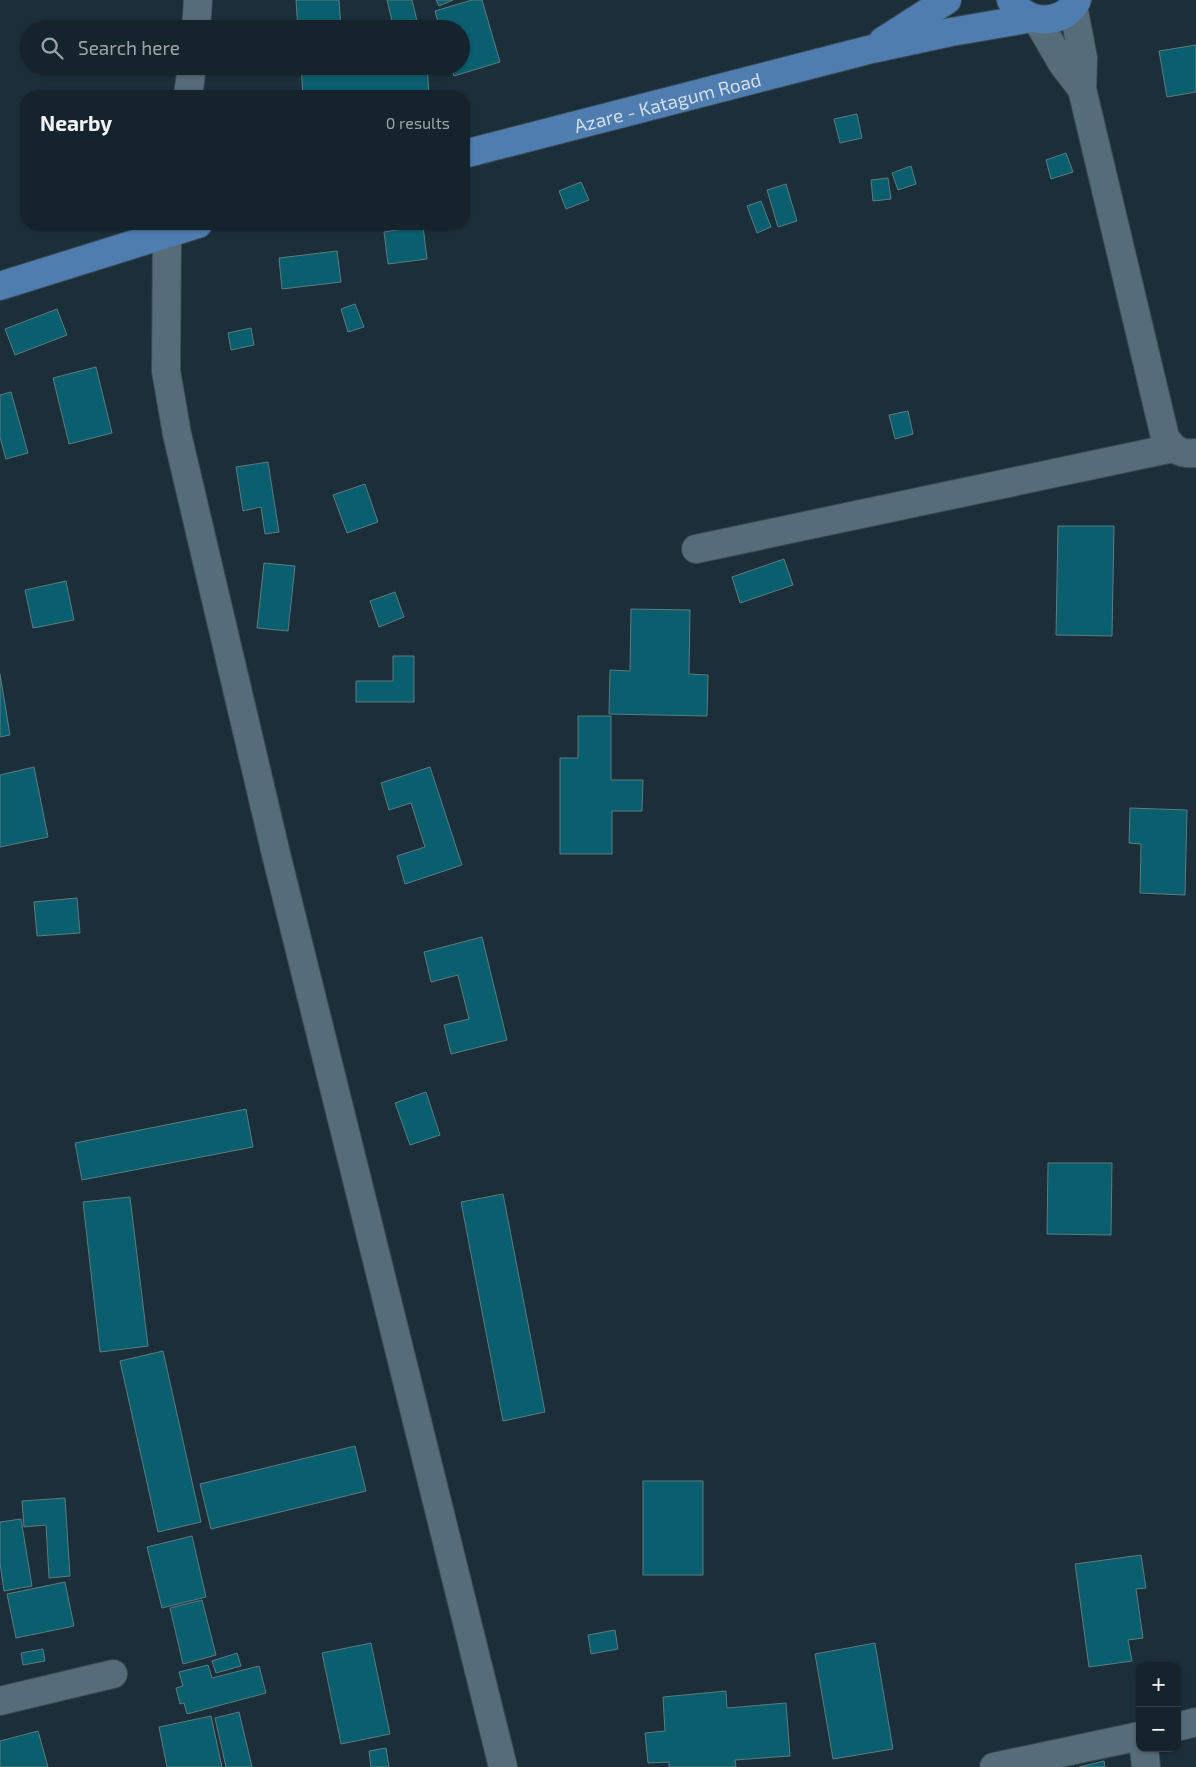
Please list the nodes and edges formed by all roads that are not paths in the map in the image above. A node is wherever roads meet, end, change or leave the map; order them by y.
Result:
1 (198, 0) edge
2 (947, 0) edge
3 (1011, 0) edge
4 (1077, 2) edge
5 (1035, 19) junction
6 (197, 20) edge
7 (872, 49) junction
8 (191, 75) edge
9 (1082, 89) junction
10 (189, 90) edge
11 (470, 152) edge
12 (165, 230) edge
13 (168, 230) edge
14 (0, 286) edge
15 (1184, 450) edge
16 (696, 549) dead end
17 (113, 1674) dead end
18 (0, 1702) edge
19 (1196, 1722) edge
20 (1181, 1726) edge
21 (1136, 1737) edge
22 (1144, 1752) edge
23 (503, 1767) edge
24 (994, 1767) edge
25 (1146, 1767) edge

1 - 6 street
2 - 7 main road, Azare - Katagum Road
3 - 5 main road
4 - 5 main road, Azare - Katagum Road
4 - 9 street
5 - 7 main road, Azare - Katagum Road
5 - 9 street
7 - 11 main road, Azare - Katagum Road
8 - 10 street
9 - 15 street
12 - 14 main road
13 - 23 street
15 - 16 street
17 - 18 street
19 - 20 street
21 - 24 street
22 - 25 street

